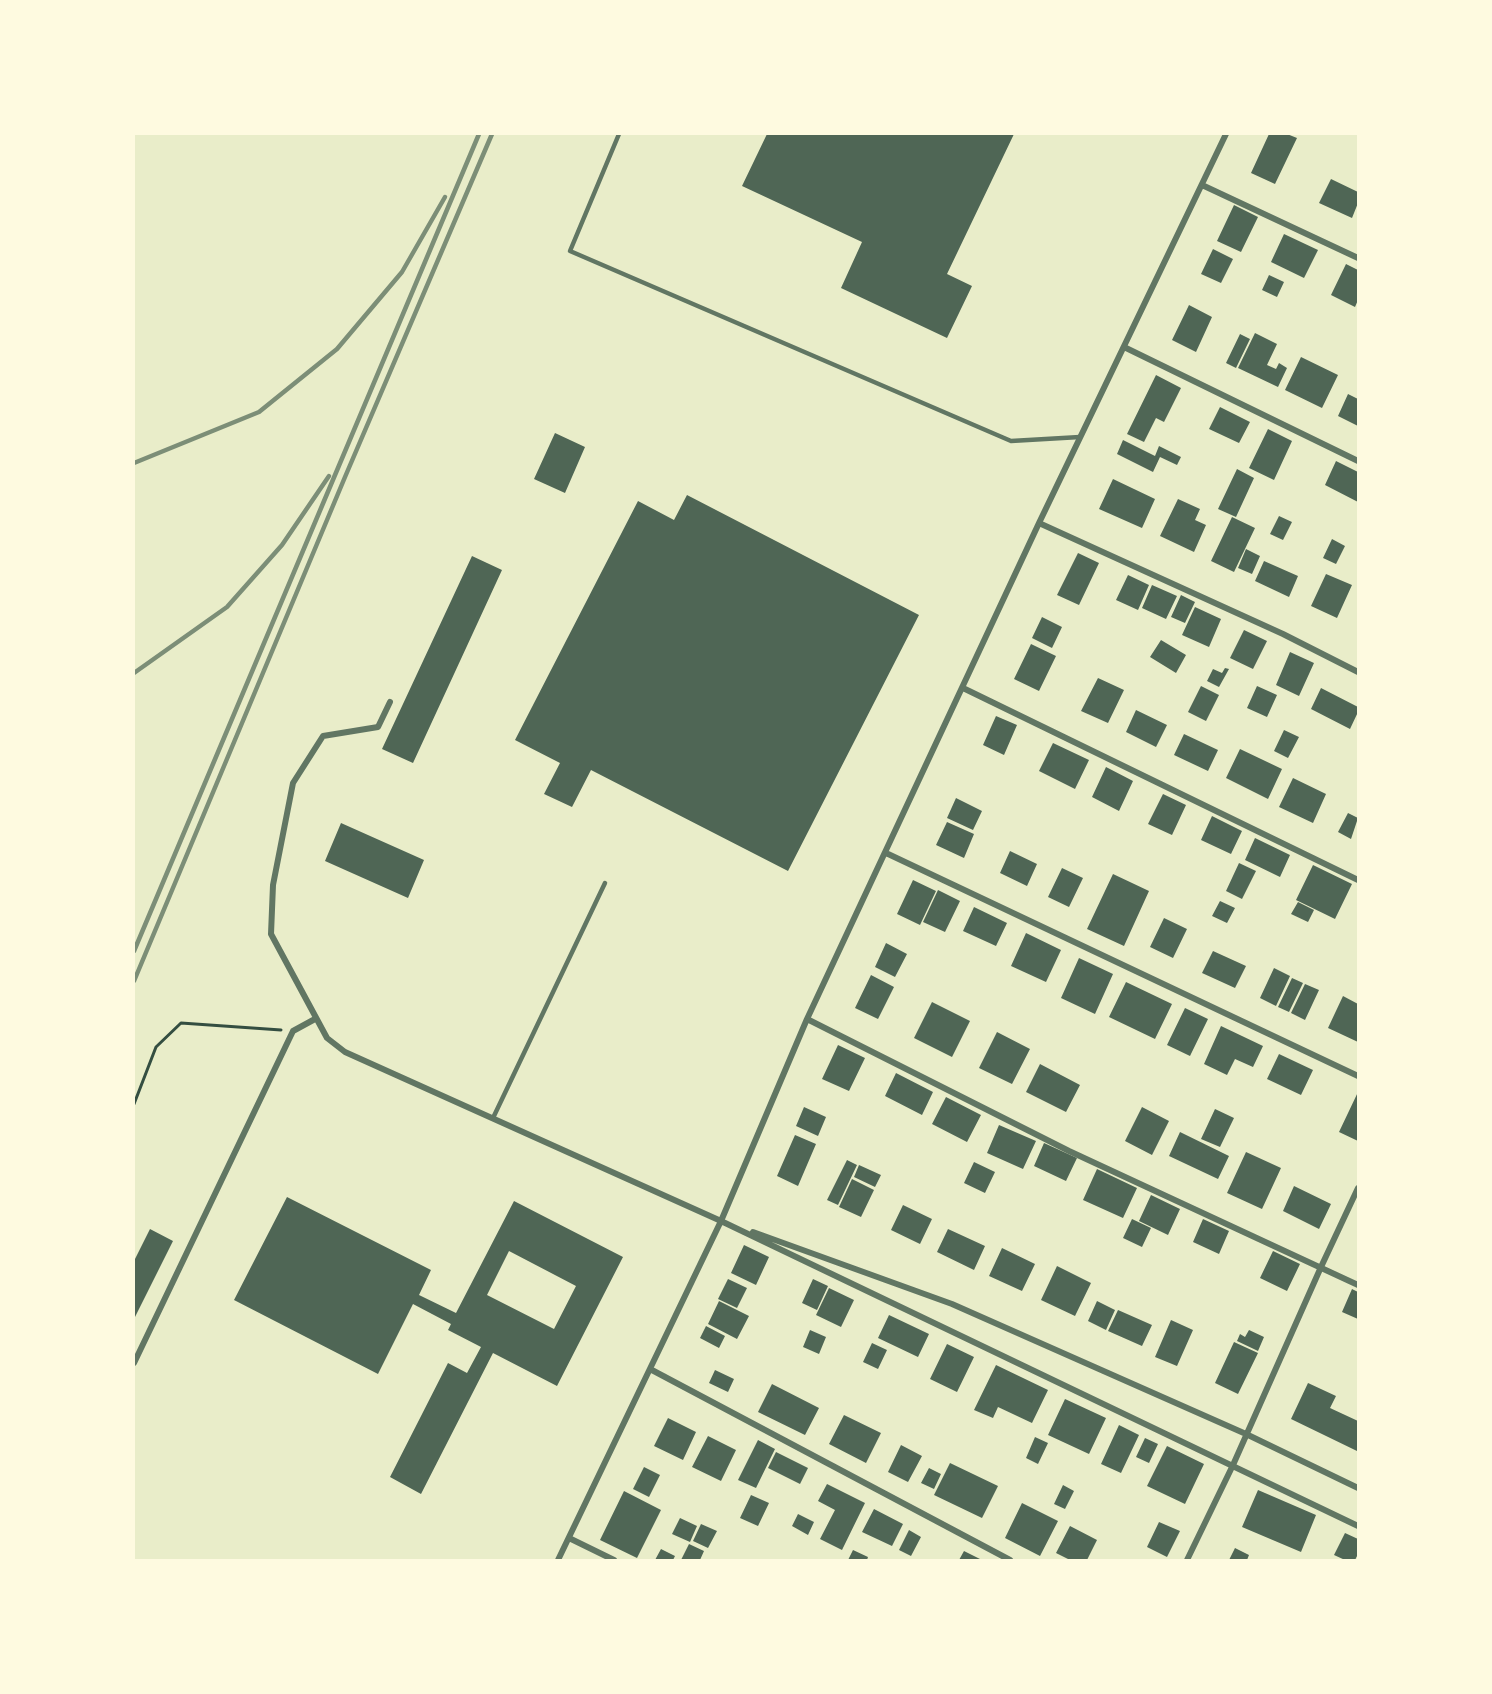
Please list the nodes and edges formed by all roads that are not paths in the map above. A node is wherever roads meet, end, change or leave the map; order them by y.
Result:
1 (619, 134) edge
2 (1226, 134) edge
3 (1202, 185) junction
4 (1359, 258) edge
5 (1124, 347) junction
6 (1080, 437) junction
7 (1359, 461) edge
8 (1039, 523) junction
9 (1359, 672) edge
10 (963, 688) junction
11 (390, 702) dead end
12 (886, 853) junction
13 (1359, 880) edge
14 (605, 883) dead end
15 (315, 1019) junction
16 (807, 1019) junction
17 (1359, 1076) edge
18 (493, 1118) junction
19 (1359, 1188) edge
20 (721, 1221) junction
21 (1321, 1267) junction
22 (1359, 1285) edge
23 (134, 1363) edge
24 (650, 1369) junction
25 (1246, 1434) junction
26 (1233, 1466) junction
27 (1359, 1488) edge
28 (1359, 1526) edge
29 (569, 1538) junction
30 (558, 1560) edge
31 (614, 1560) edge
32 (1010, 1560) edge
33 (1187, 1560) edge

1 - 6 lane
2 - 3 street
3 - 4 street
3 - 5 street
5 - 6 street
5 - 7 street
6 - 8 street
8 - 9 street
8 - 10 street
10 - 12 street
10 - 13 street
11 - 15 street
12 - 16 street
12 - 17 street
14 - 18 lane
15 - 18 street
15 - 23 street
16 - 20 street
16 - 21 street
18 - 20 street
19 - 21 street
20 - 24 street
20 - 25 street
20 - 26 street
21 - 22 street
21 - 25 street
24 - 29 street
24 - 32 street
25 - 26 street
25 - 27 street
26 - 28 street
26 - 33 street
29 - 30 street
29 - 31 street

